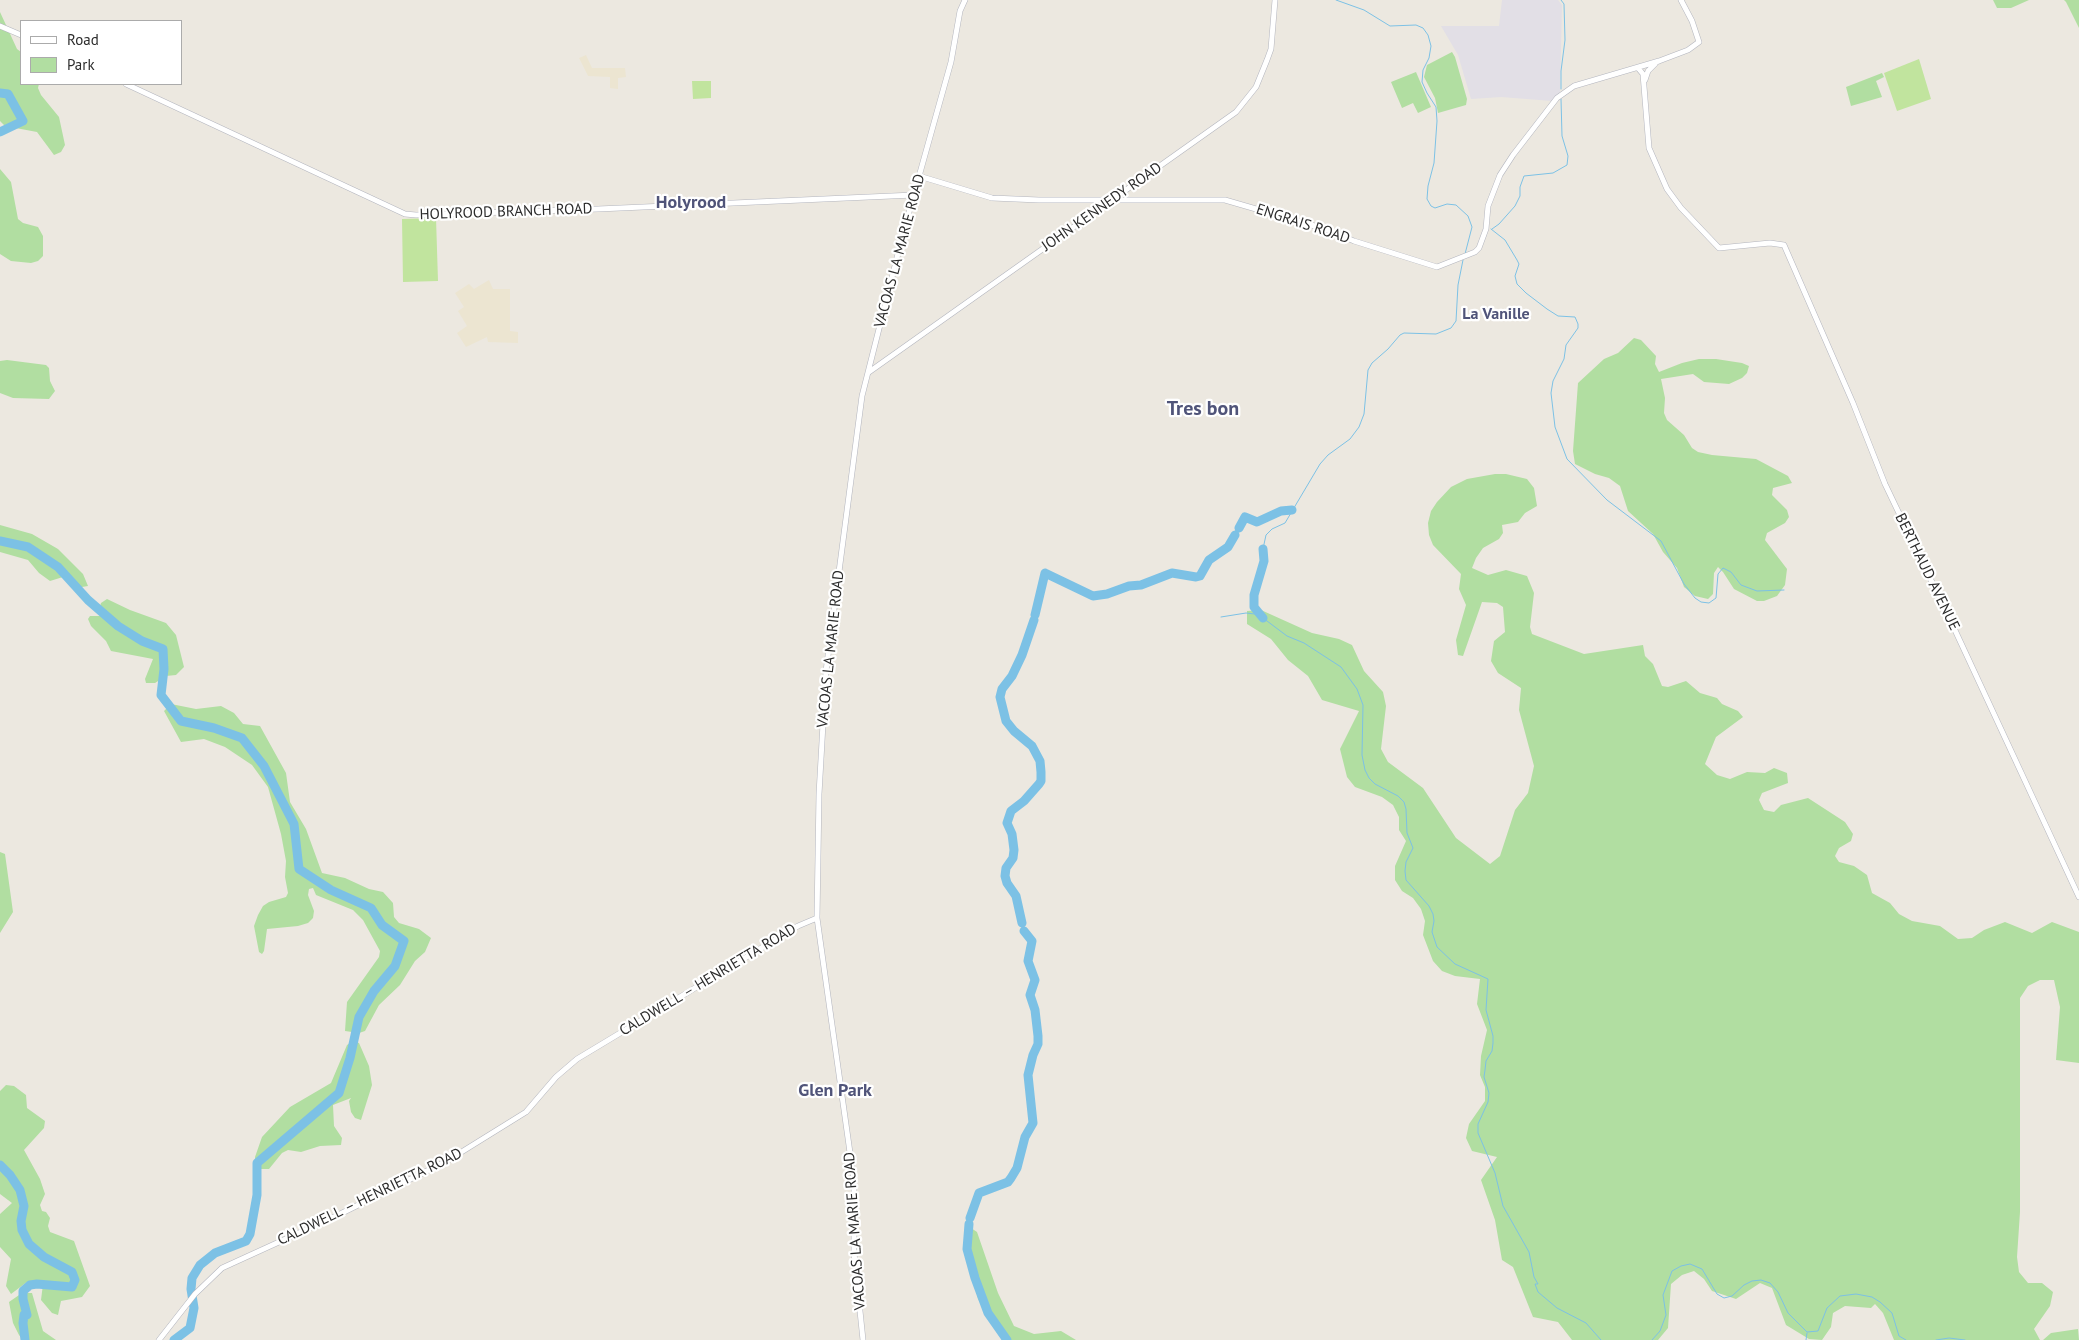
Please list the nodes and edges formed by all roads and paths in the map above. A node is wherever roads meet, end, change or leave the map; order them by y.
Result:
1 (965, 0) edge
2 (1275, 0) edge
3 (1681, 0) edge
4 (2, 26) edge
5 (20, 35) edge
6 (1659, 61) junction
7 (1641, 67) junction
8 (1647, 73) junction
9 (1644, 83) junction
10 (128, 85) edge
11 (919, 176) junction
12 (914, 195) junction
13 (1112, 200) junction
14 (868, 372) junction
15 (2079, 896) edge
16 (817, 918) junction
17 (159, 1340) edge
18 (863, 1340) edge

1 - 11 street, VACOAS LA MARIE ROAD
2 - 13 street, JOHN KENNEDY ROAD
3 - 6 street
4 - 5 street
6 - 7 street
6 - 8 street
7 - 8 street
7 - 9 street
7 - 13 street, ENGRAIS ROAD
8 - 9 street
9 - 15 street, BERTHAUD AVENUE
10 - 12 street, HOLYROOD BRANCH ROAD
11 - 12 street, VACOAS LA MARIE ROAD
11 - 13 street, ENGRAIS ROAD
12 - 14 street, VACOAS LA MARIE ROAD
13 - 14 street, JOHN KENNEDY ROAD
14 - 16 street, VACOAS LA MARIE ROAD
16 - 17 street, CALDWELL – HENRIETTA ROAD
16 - 18 street, VACOAS LA MARIE ROAD

